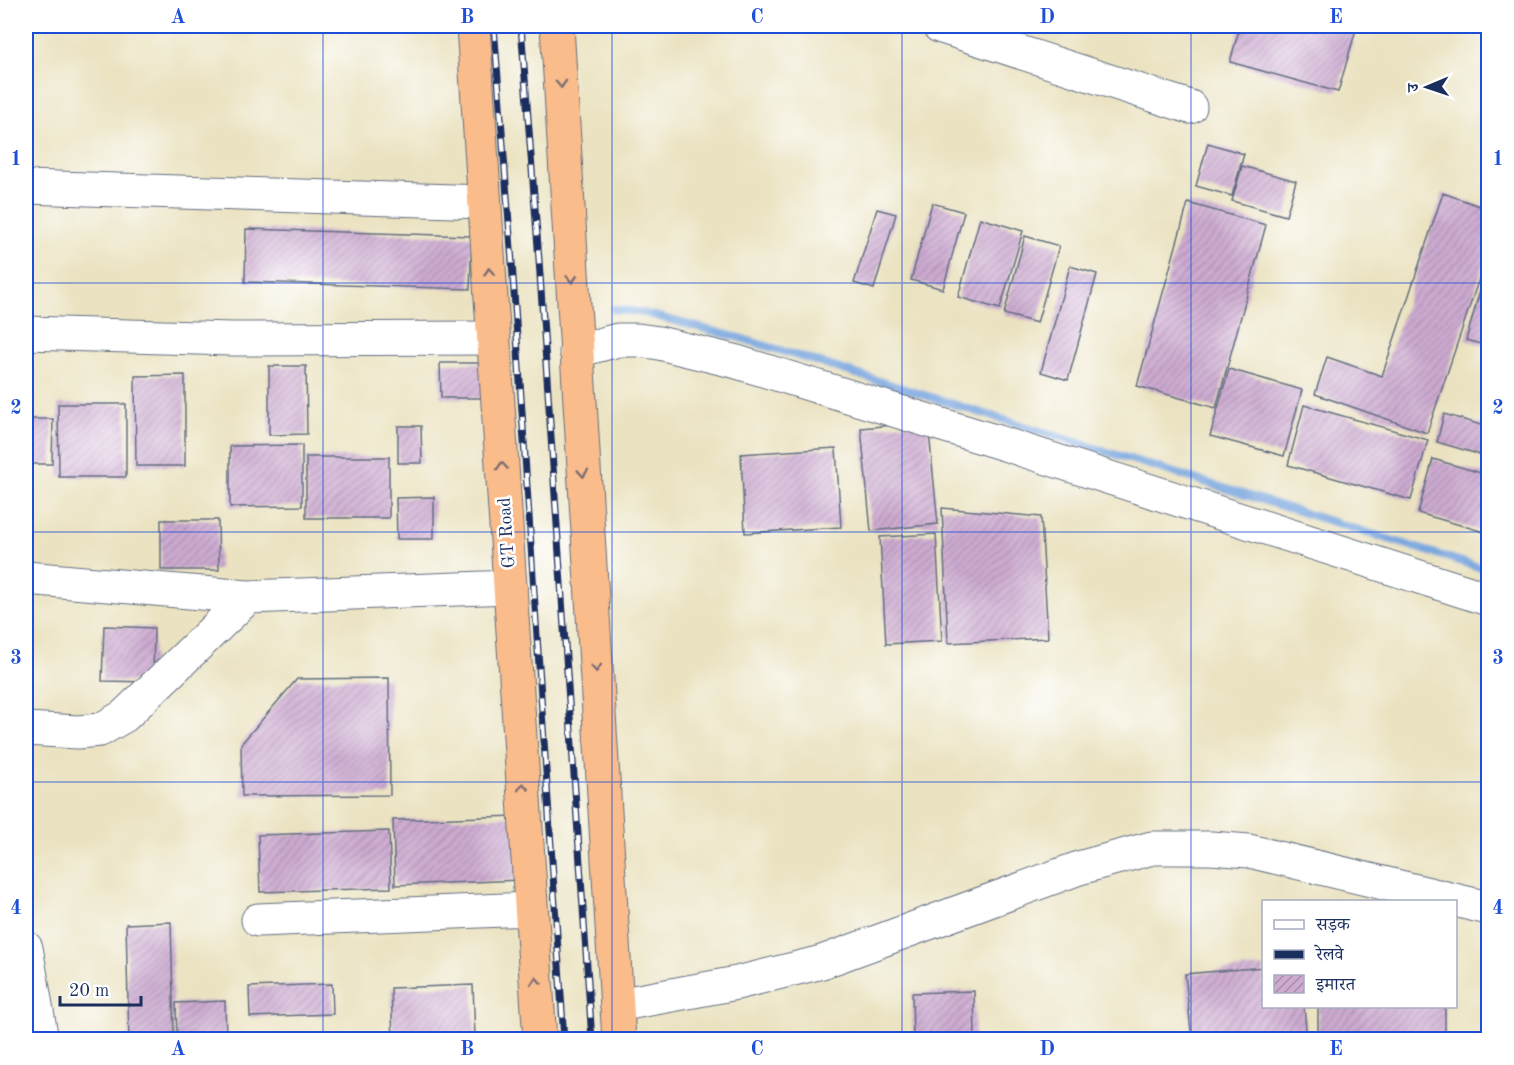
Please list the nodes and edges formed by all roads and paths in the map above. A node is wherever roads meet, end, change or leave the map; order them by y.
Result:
1 (473, 26) edge
2 (557, 26) edge
3 (939, 26) edge
4 (1190, 107) dead end
5 (26, 187) edge
6 (484, 202) junction
7 (26, 333) edge
8 (493, 338) junction
9 (576, 351) junction
10 (26, 578) edge
11 (510, 587) junction
12 (248, 597) junction
13 (1488, 599) edge
14 (26, 729) edge
15 (1454, 900) edge
16 (1457, 901) edge
17 (1488, 908) edge
18 (530, 909) junction
19 (258, 920) dead end
20 (26, 948) edge
21 (617, 1005) junction
22 (42, 1040) edge
23 (540, 1040) edge
24 (619, 1040) edge

1 - 6 highway, GT Road
2 -> 9 highway
3 - 4 street
5 - 6 street
8 -> 6 highway, GT Road
7 - 8 street
11 -> 8 highway, GT Road
9 - 13 street
9 -> 21 highway
10 - 12 street
11 - 12 street
18 -> 11 highway, GT Road
12 - 14 street
15 - 21 street
16 - 17 street
18 - 19 street
23 -> 18 highway, GT Road
20 - 22 street
21 - 24 highway

